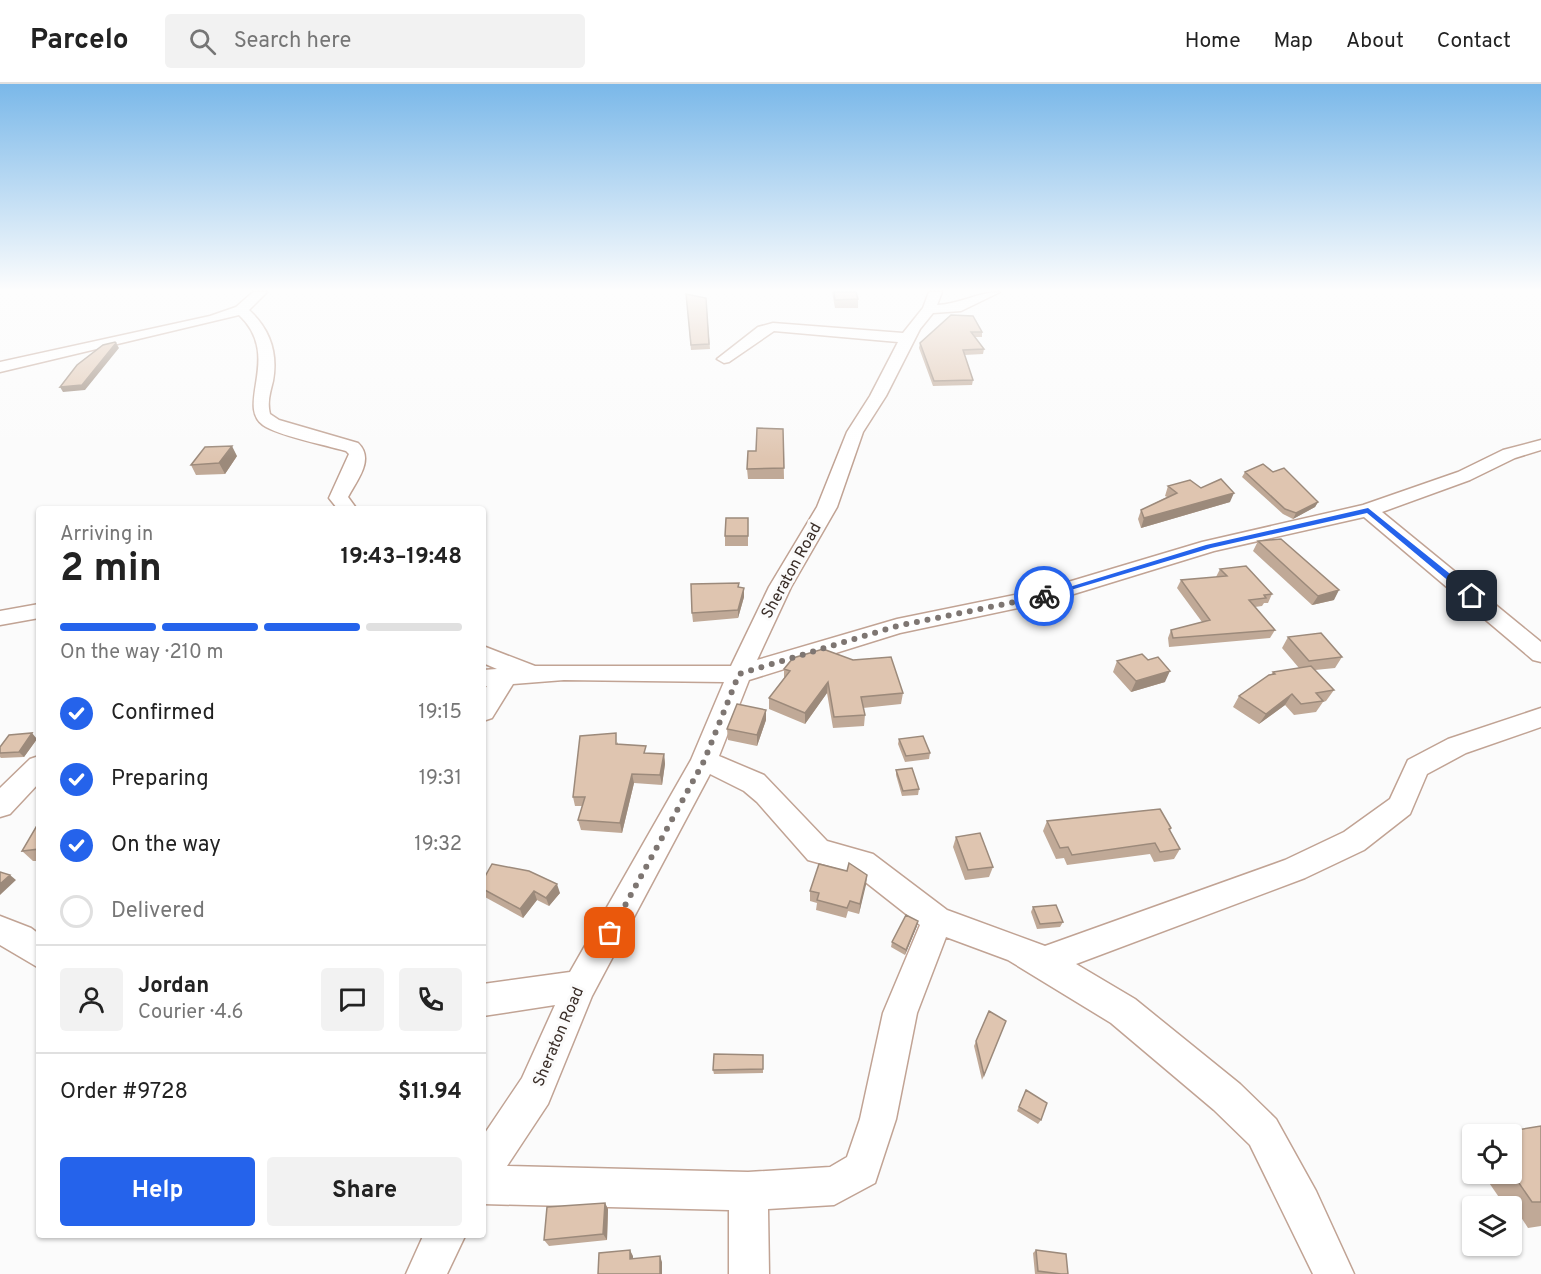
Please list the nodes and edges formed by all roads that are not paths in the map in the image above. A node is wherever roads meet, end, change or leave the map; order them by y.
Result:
1 (89, 348) edge
2 (267, 348) edge
3 (739, 348) edge
4 (902, 348) edge
5 (724, 359) dead end
6 (0, 367) edge
7 (1541, 445) edge
8 (345, 506) edge
9 (1368, 510) junction
10 (36, 612) edge
11 (0, 618) edge
12 (1541, 654) edge
13 (486, 655) edge
14 (533, 674) junction
15 (739, 674) junction
16 (494, 678) edge
17 (486, 703) edge
18 (1541, 717) edge
19 (704, 761) junction
20 (36, 769) edge
21 (0, 806) edge
22 (938, 920) junction
23 (0, 930) edge
24 (36, 951) edge
25 (1042, 962) junction
26 (580, 986) junction
27 (486, 1000) edge
28 (486, 1165) edge
29 (486, 1185) edge
30 (748, 1191) junction
31 (444, 1238) edge
32 (426, 1274) edge
33 (749, 1274) edge
34 (1334, 1274) edge

1 - 6 street
2 - 8 street
3 - 5 street
4 - 15 street, Sheraton Road
7 - 9 street
9 - 12 street
9 - 15 street
10 - 11 street
13 - 14 street
14 - 15 street
14 - 16 street
15 - 19 street, Sheraton Road
16 - 17 street
18 - 25 street
19 - 22 street
19 - 26 street, Sheraton Road
20 - 21 street
22 - 25 street
22 - 30 street
23 - 24 street
25 - 34 street
26 - 27 street
26 - 28 street, Sheraton Road
29 - 30 street
30 - 33 street
31 - 32 street

